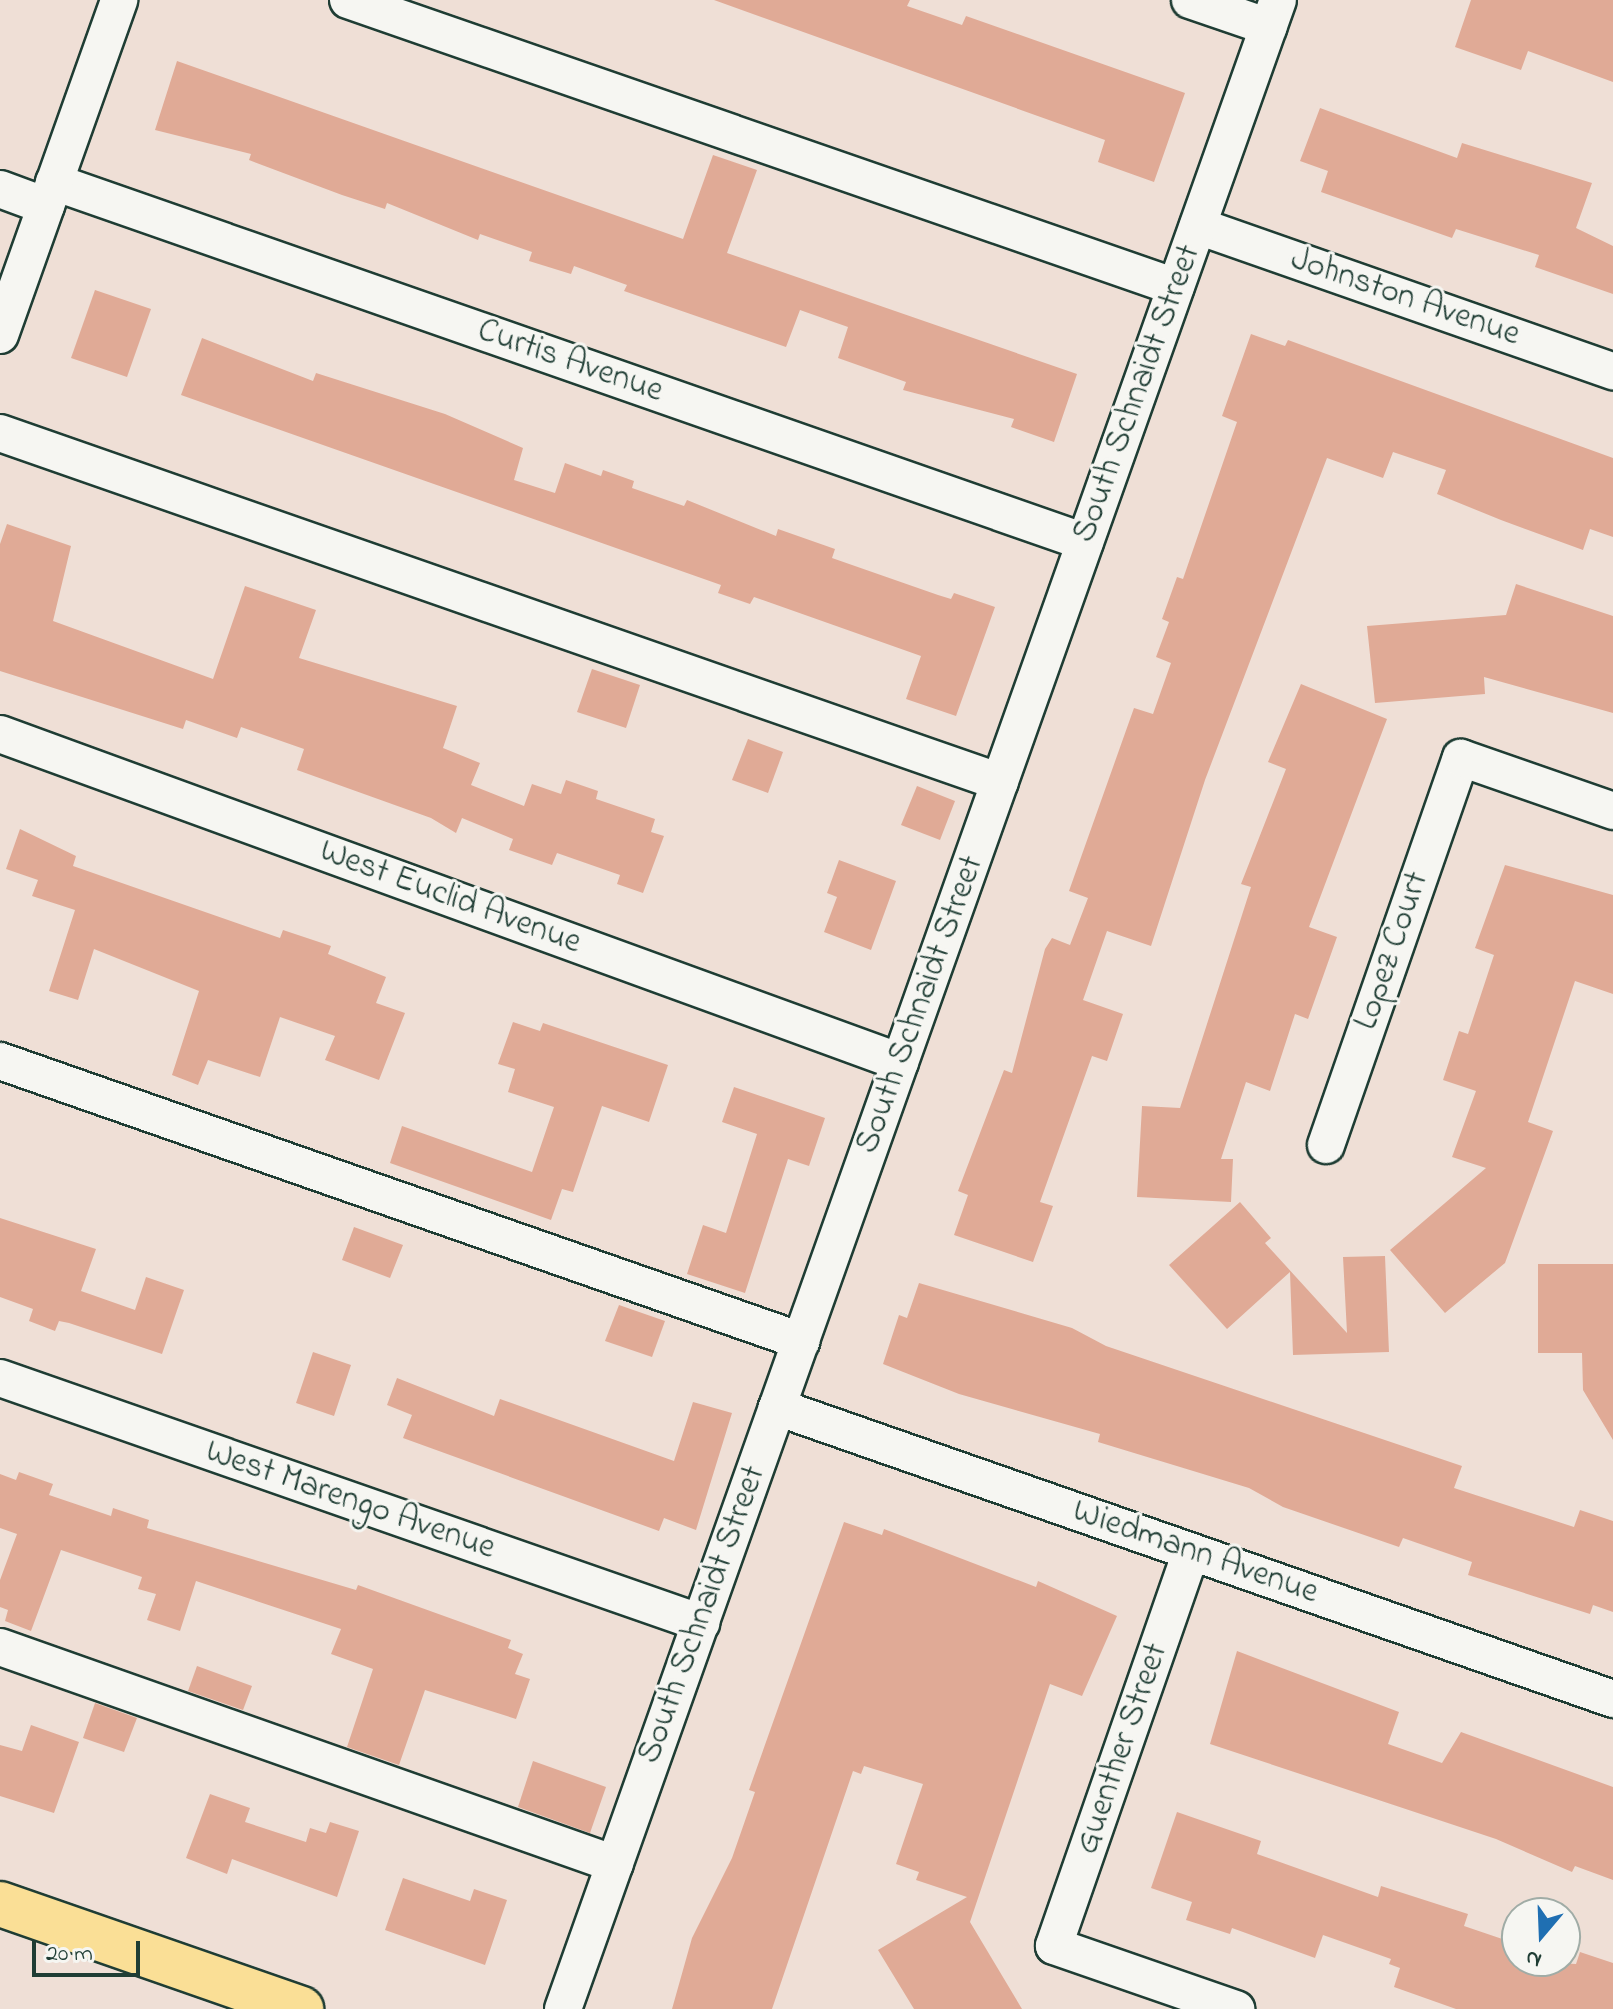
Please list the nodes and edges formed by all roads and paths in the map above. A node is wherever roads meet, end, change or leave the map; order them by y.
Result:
1 (119, 0) edge
2 (348, 0) edge
3 (1190, 0) edge
4 (1273, 14) edge
5 (0, 189) edge
6 (50, 194) junction
7 (1198, 226) junction
8 (1176, 287) junction
9 (0, 335) edge
10 (1613, 371) edge
11 (0, 433) edge
12 (1085, 542) junction
13 (0, 734) edge
14 (1000, 782) junction
15 (1613, 811) edge
16 (0, 1061) edge
17 (900, 1062) junction
18 (1326, 1145) dead end
19 (801, 1341) junction
20 (0, 1378) edge
21 (777, 1407) junction
22 (1191, 1552) junction
23 (701, 1623) junction
24 (0, 1647) edge
25 (1613, 1699) edge
26 (615, 1864) junction
27 (0, 1904) edge
28 (301, 2009) edge
29 (563, 2009) edge
30 (1236, 2009) edge

1 - 6 street
2 - 8 street
3 - 4 street
4 - 7 street, South Schnaidt Street
5 - 6 street, Curtis Avenue
6 - 9 street
6 - 12 street, Curtis Avenue
7 - 8 street, South Schnaidt Street
7 - 10 street, Johnston Avenue
8 - 12 street, South Schnaidt Street
11 - 14 street
12 - 14 street, South Schnaidt Street
13 - 17 street, West Euclid Avenue
14 - 17 street, South Schnaidt Street
15 - 18 street, Lopez Court
16 - 19 street
17 - 19 street, South Schnaidt Street
19 - 21 street, South Schnaidt Street
20 - 23 street, West Marengo Avenue
21 - 22 street, Wiedmann Avenue
21 - 23 street, South Schnaidt Street
22 - 25 street, Wiedmann Avenue
22 - 30 street, Guenther Street
23 - 26 street, South Schnaidt Street
24 - 26 street
26 - 29 street, South Schnaidt Street
27 - 28 main road

